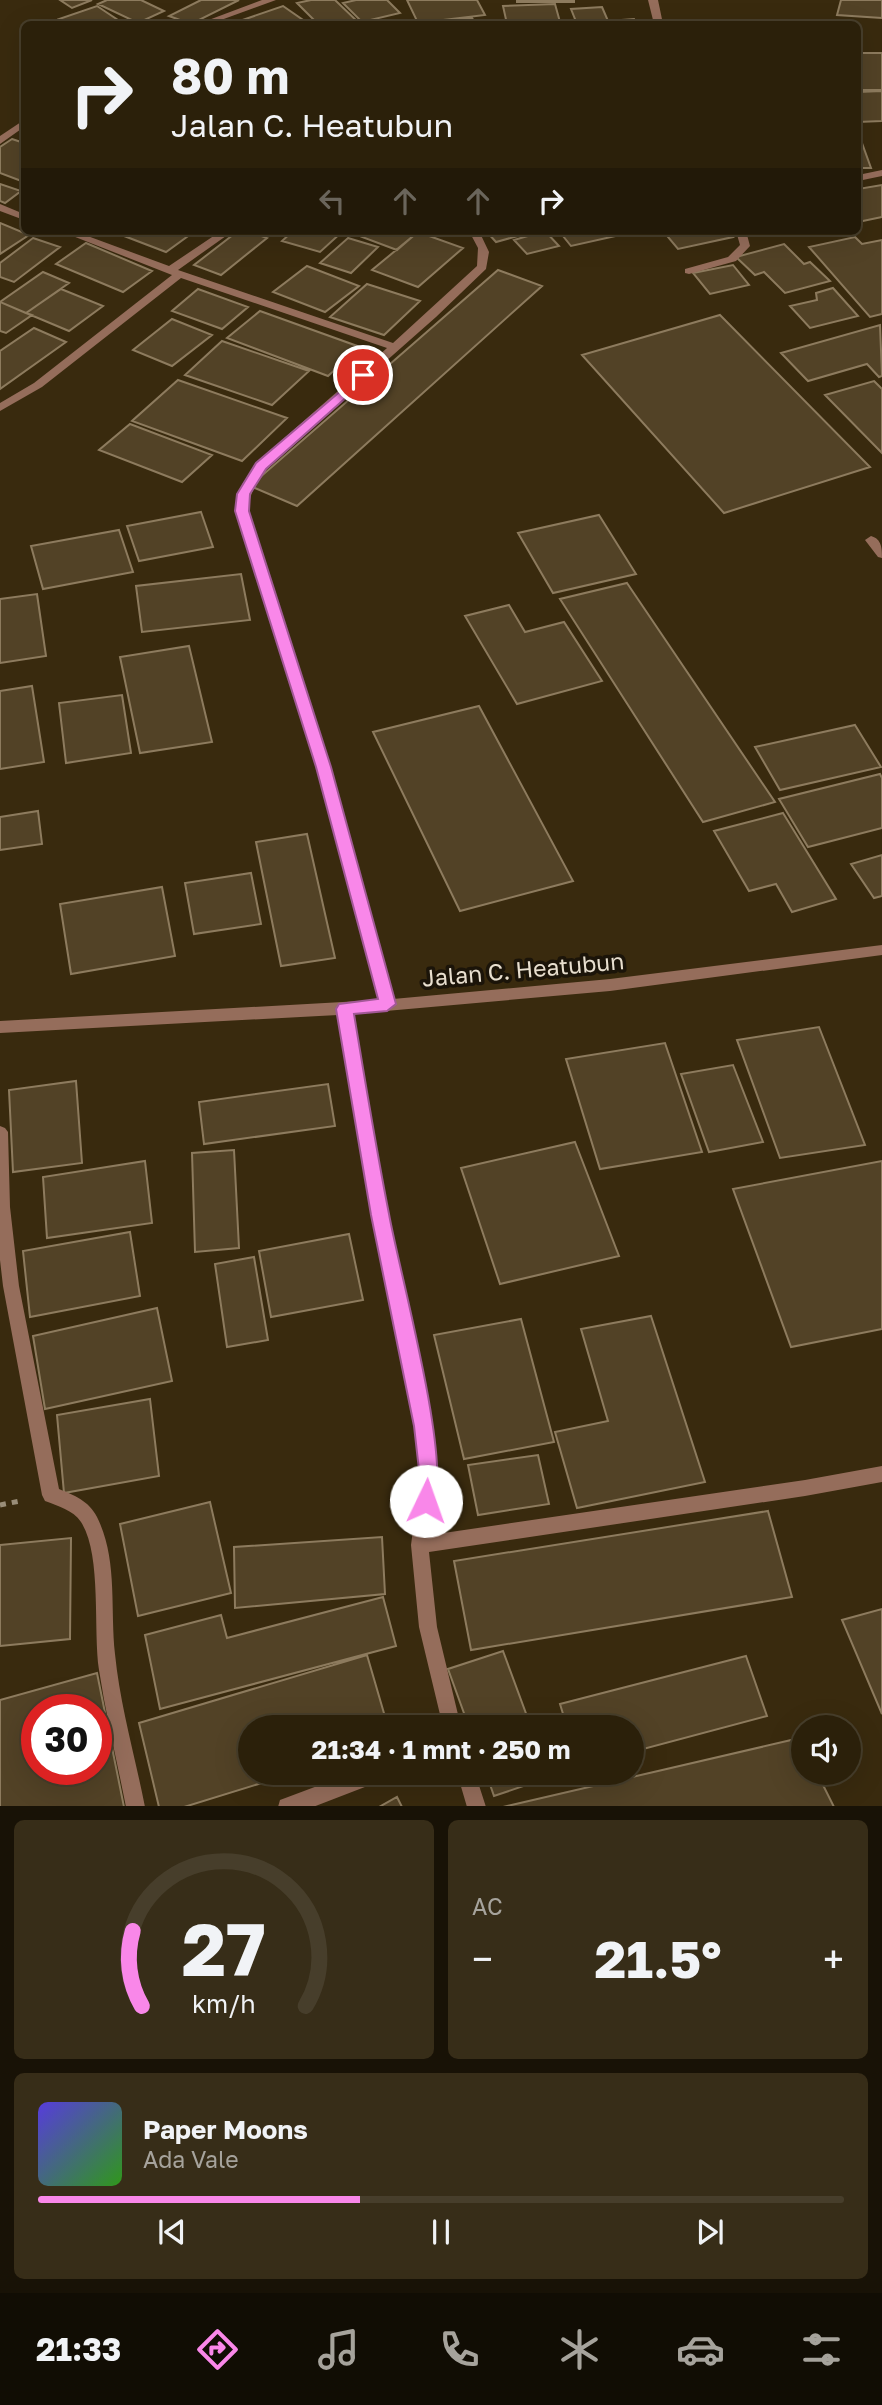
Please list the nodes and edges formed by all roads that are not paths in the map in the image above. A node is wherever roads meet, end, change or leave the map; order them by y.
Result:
1 (271, 0) edge
2 (653, 0) edge
3 (212, 21) edge
4 (658, 21) edge
5 (21, 125) edge
6 (0, 141) edge
7 (882, 173) edge
8 (861, 177) edge
9 (0, 207) edge
10 (21, 215) edge
11 (76, 235) edge
12 (223, 235) edge
13 (477, 235) edge
14 (742, 235) edge
15 (689, 271) dead end
16 (176, 272) junction
17 (394, 347) junction
18 (0, 408) edge
19 (871, 540) dead end
20 (882, 554) edge
21 (882, 950) edge
22 (387, 1004) junction
23 (344, 1009) junction
24 (0, 1027) edge
25 (0, 1132) edge
26 (882, 1474) edge
27 (420, 1545) junction
28 (449, 1715) edge
29 (345, 1785) edge
30 (470, 1785) edge
31 (136, 1806) edge
32 (290, 1806) edge
33 (477, 1806) edge

1 - 3 street
2 - 4 street
5 - 6 street
7 - 8 street
9 - 10 street
11 - 16 street
12 - 16 street
13 - 17 street
14 - 15 street
16 - 17 street
16 - 18 street
17 - 22 street
19 - 20 street
21 - 22 street, Jalan C. Heatubun
22 - 23 street, Jalan C. Heatubun
23 - 24 street, Jalan C. Heatubun
23 - 27 street
25 - 31 street
26 - 27 street
27 - 28 street
29 - 32 street
30 - 33 street

